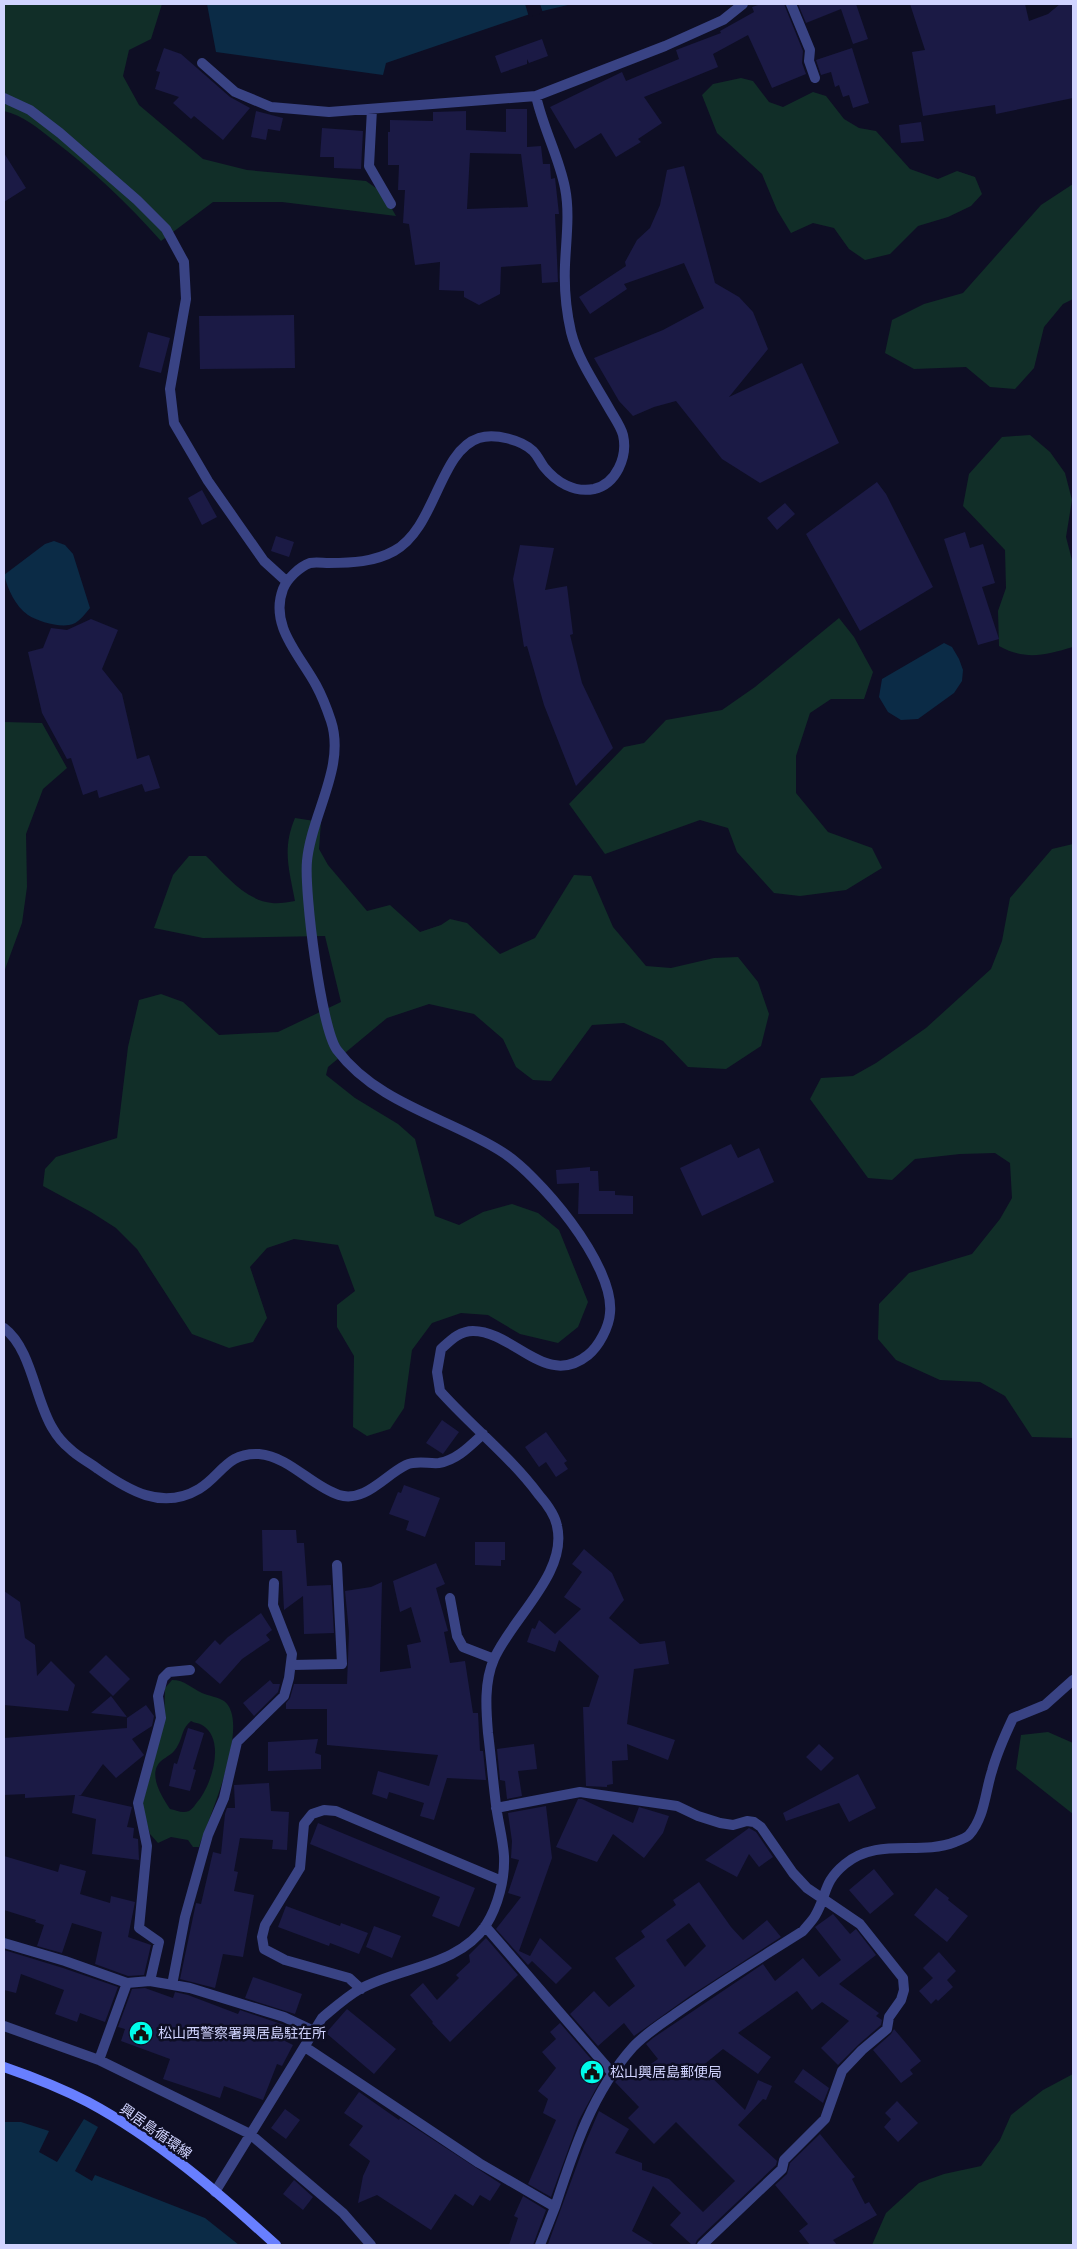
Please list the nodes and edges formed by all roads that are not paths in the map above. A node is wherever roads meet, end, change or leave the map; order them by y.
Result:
1 (743, 4) edge
2 (791, 4) edge
3 (202, 63) dead end
4 (815, 78) dead end
5 (536, 96) junction
6 (4, 98) edge
7 (372, 109) junction
8 (391, 204) dead end
9 (286, 581) junction
10 (4, 1328) edge
11 (483, 1434) junction
12 (337, 1565) dead end
13 (274, 1583) dead end
14 (450, 1598) dead end
15 (494, 1659) junction
16 (292, 1665) junction
17 (190, 1670) dead end
18 (1073, 1680) edge
19 (496, 1808) junction
20 (502, 1881) junction
21 (823, 1900) junction
22 (485, 1926) junction
23 (4, 1943) edge
24 (150, 1981) junction
25 (127, 1983) junction
26 (172, 1985) junction
27 (361, 1989) junction
28 (4, 2026) edge
29 (314, 2031) junction
30 (305, 2048) junction
31 (99, 2060) junction
32 (4, 2067) edge
33 (613, 2074) junction
34 (250, 2134) junction
35 (215, 2192) junction
36 (555, 2207) junction
37 (543, 2244) edge
38 (276, 2245) edge
39 (371, 2245) edge
40 (702, 2245) edge

1 - 5 street
2 - 4 street
3 - 7 street
5 - 7 street
5 - 9 street
6 - 9 street
7 - 8 street
9 - 11 street
10 - 11 street
11 - 15 street
12 - 16 street
13 - 16 street
14 - 15 street
15 - 19 street
16 - 26 street
17 - 24 street
18 - 21 street
19 - 20 street
19 - 21 street
20 - 22 street
20 - 27 street
21 - 33 street
21 - 40 street
22 - 27 street
22 - 33 street
23 - 25 street
24 - 25 street
24 - 26 street
25 - 31 street
26 - 29 street
27 - 29 street
28 - 31 street
29 - 30 street
30 - 34 street
30 - 36 street
31 - 34 street
32 - 35 main road, 興居島循環線
33 - 36 street
34 - 35 street
34 - 39 street
35 - 38 main road, 興居島循環線
36 - 37 street

